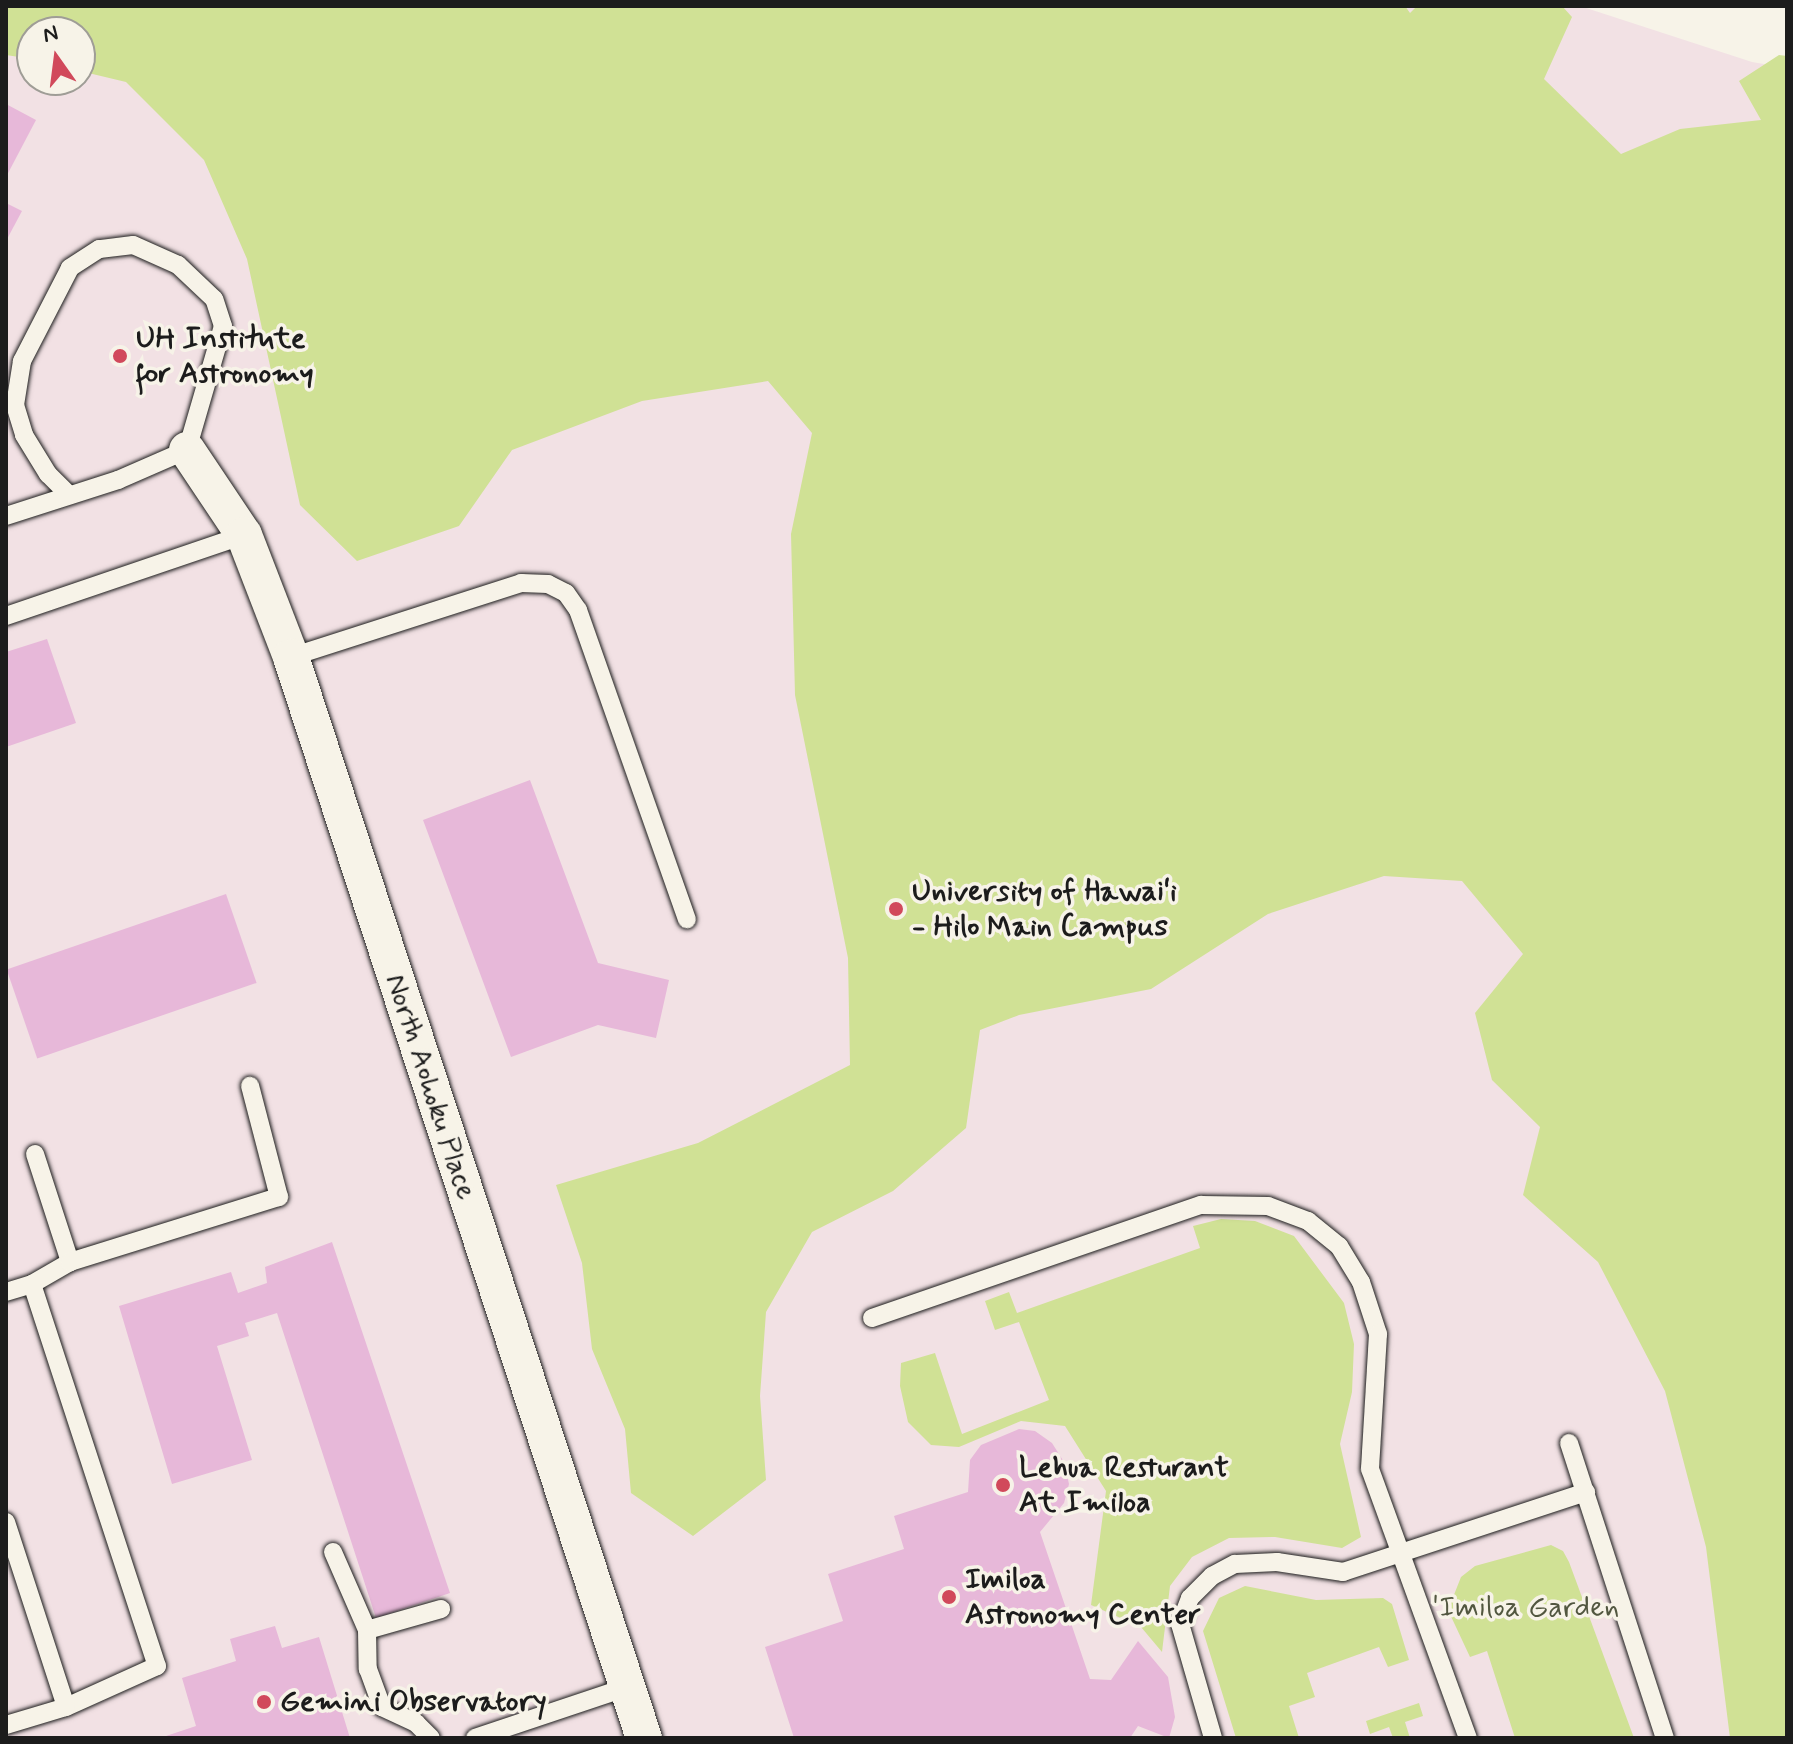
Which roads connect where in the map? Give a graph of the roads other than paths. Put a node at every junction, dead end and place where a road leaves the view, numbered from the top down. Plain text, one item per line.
1 (187, 450) junction
2 (69, 495) junction
3 (6, 516) edge
4 (244, 535) junction
5 (6, 616) edge
6 (291, 657) junction
7 (687, 919) dead end
8 (250, 1086) dead end
9 (35, 1154) dead end
10 (70, 1262) junction
11 (32, 1284) junction
12 (6, 1292) edge
13 (872, 1318) dead end
14 (1569, 1443) dead end
15 (1586, 1492) junction
16 (6, 1522) edge
17 (333, 1552) dead end
18 (1401, 1552) junction
19 (441, 1609) dead end
20 (367, 1630) junction
21 (627, 1687) junction
22 (66, 1707) junction
23 (6, 1725) edge
24 (431, 1738) edge
25 (475, 1738) edge
26 (644, 1738) edge
27 (1213, 1738) edge
28 (1468, 1738) edge
29 (1665, 1738) edge

1 - 2 lane
1 - 2 lane
1 - 4 street, North Aohoku Place
2 - 3 lane
4 - 5 lane
4 - 6 street, North Aohoku Place
6 - 7 lane
6 - 21 street, North Aohoku Place
8 - 10 lane
9 - 10 lane
10 - 11 lane
11 - 12 lane
11 - 22 lane
13 - 18 lane
14 - 15 lane
15 - 18 lane
15 - 29 lane
16 - 22 lane
17 - 20 lane
18 - 27 lane
18 - 28 lane
19 - 20 lane
20 - 24 lane
21 - 25 lane
21 - 26 street, North Aohoku Place
22 - 23 lane

